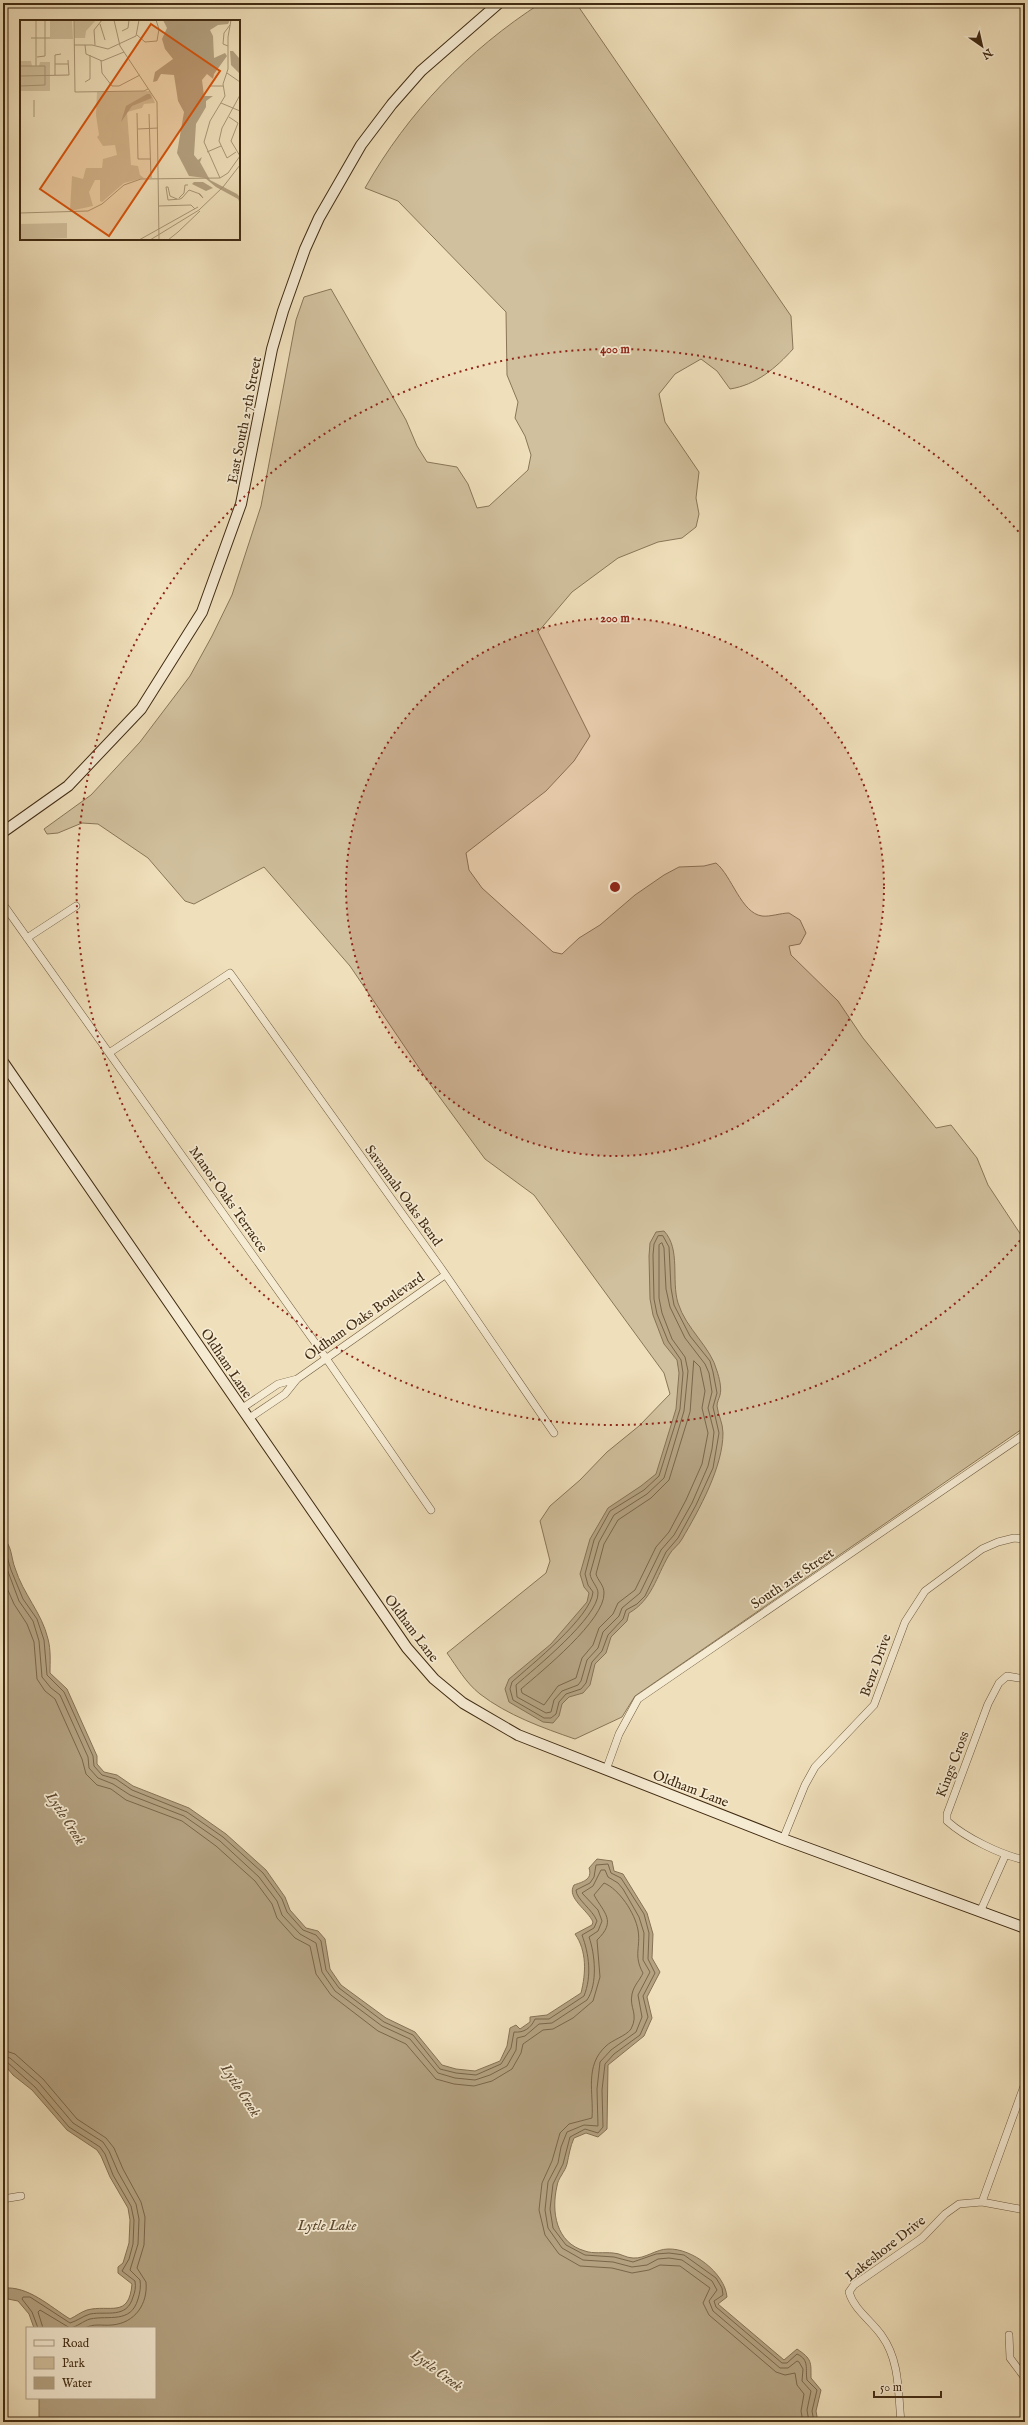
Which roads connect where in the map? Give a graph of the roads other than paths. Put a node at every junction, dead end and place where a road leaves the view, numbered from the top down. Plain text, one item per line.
1 (499, 3) edge
2 (3, 832) edge
3 (3, 904) edge
4 (76, 906) dead end
5 (27, 938) junction
6 (109, 1054) junction
7 (3, 1062) edge
8 (445, 1275) junction
9 (326, 1358) junction
10 (297, 1379) junction
11 (241, 1409) junction
12 (248, 1419) junction
13 (554, 1433) dead end
14 (1025, 1434) edge
15 (431, 1510) dead end
16 (1025, 1539) edge
17 (1025, 1679) edge
18 (606, 1770) junction
19 (783, 1839) junction
20 (1005, 1856) junction
21 (1025, 1860) edge
22 (980, 1912) junction
23 (1025, 1928) edge
24 (1024, 2086) dead end
25 (21, 2196) dead end
26 (3, 2199) edge
27 (982, 2202) junction
28 (1025, 2210) edge
29 (1009, 2335) dead end
30 (1025, 2378) edge
31 (901, 2422) edge

1 - 2 main road, East South 27th Street
3 - 5 street, Manor Oaks Terracce
4 - 5 street
5 - 6 street, Manor Oaks Terracce
6 - 8 street, Savannah Oaks Bend
6 - 9 street, Manor Oaks Terracce
7 - 11 main road, Oldham Lane
8 - 9 street, Oldham Oaks Boulevard
8 - 13 street, Savannah Oaks Bend
9 - 10 street, Oldham Oaks Boulevard
9 - 15 street, Manor Oaks Terracce
10 - 11 street, Oldham Oaks Boulevard
10 - 12 street, Oldham Oaks Boulevard
11 - 12 main road, Oldham Lane
12 - 18 main road, Oldham Lane
14 - 18 street, South 21st Street
16 - 19 street, Benz Drive
17 - 20 street, Kings Cross
18 - 19 main road, Oldham Lane
19 - 22 main road, Oldham Lane
20 - 21 street, Kings Cross
20 - 22 street
22 - 23 main road, Oldham Lane
24 - 27 street
25 - 26 street
27 - 28 street, Lakeshore Drive
27 - 31 street, Lakeshore Drive
29 - 30 street

